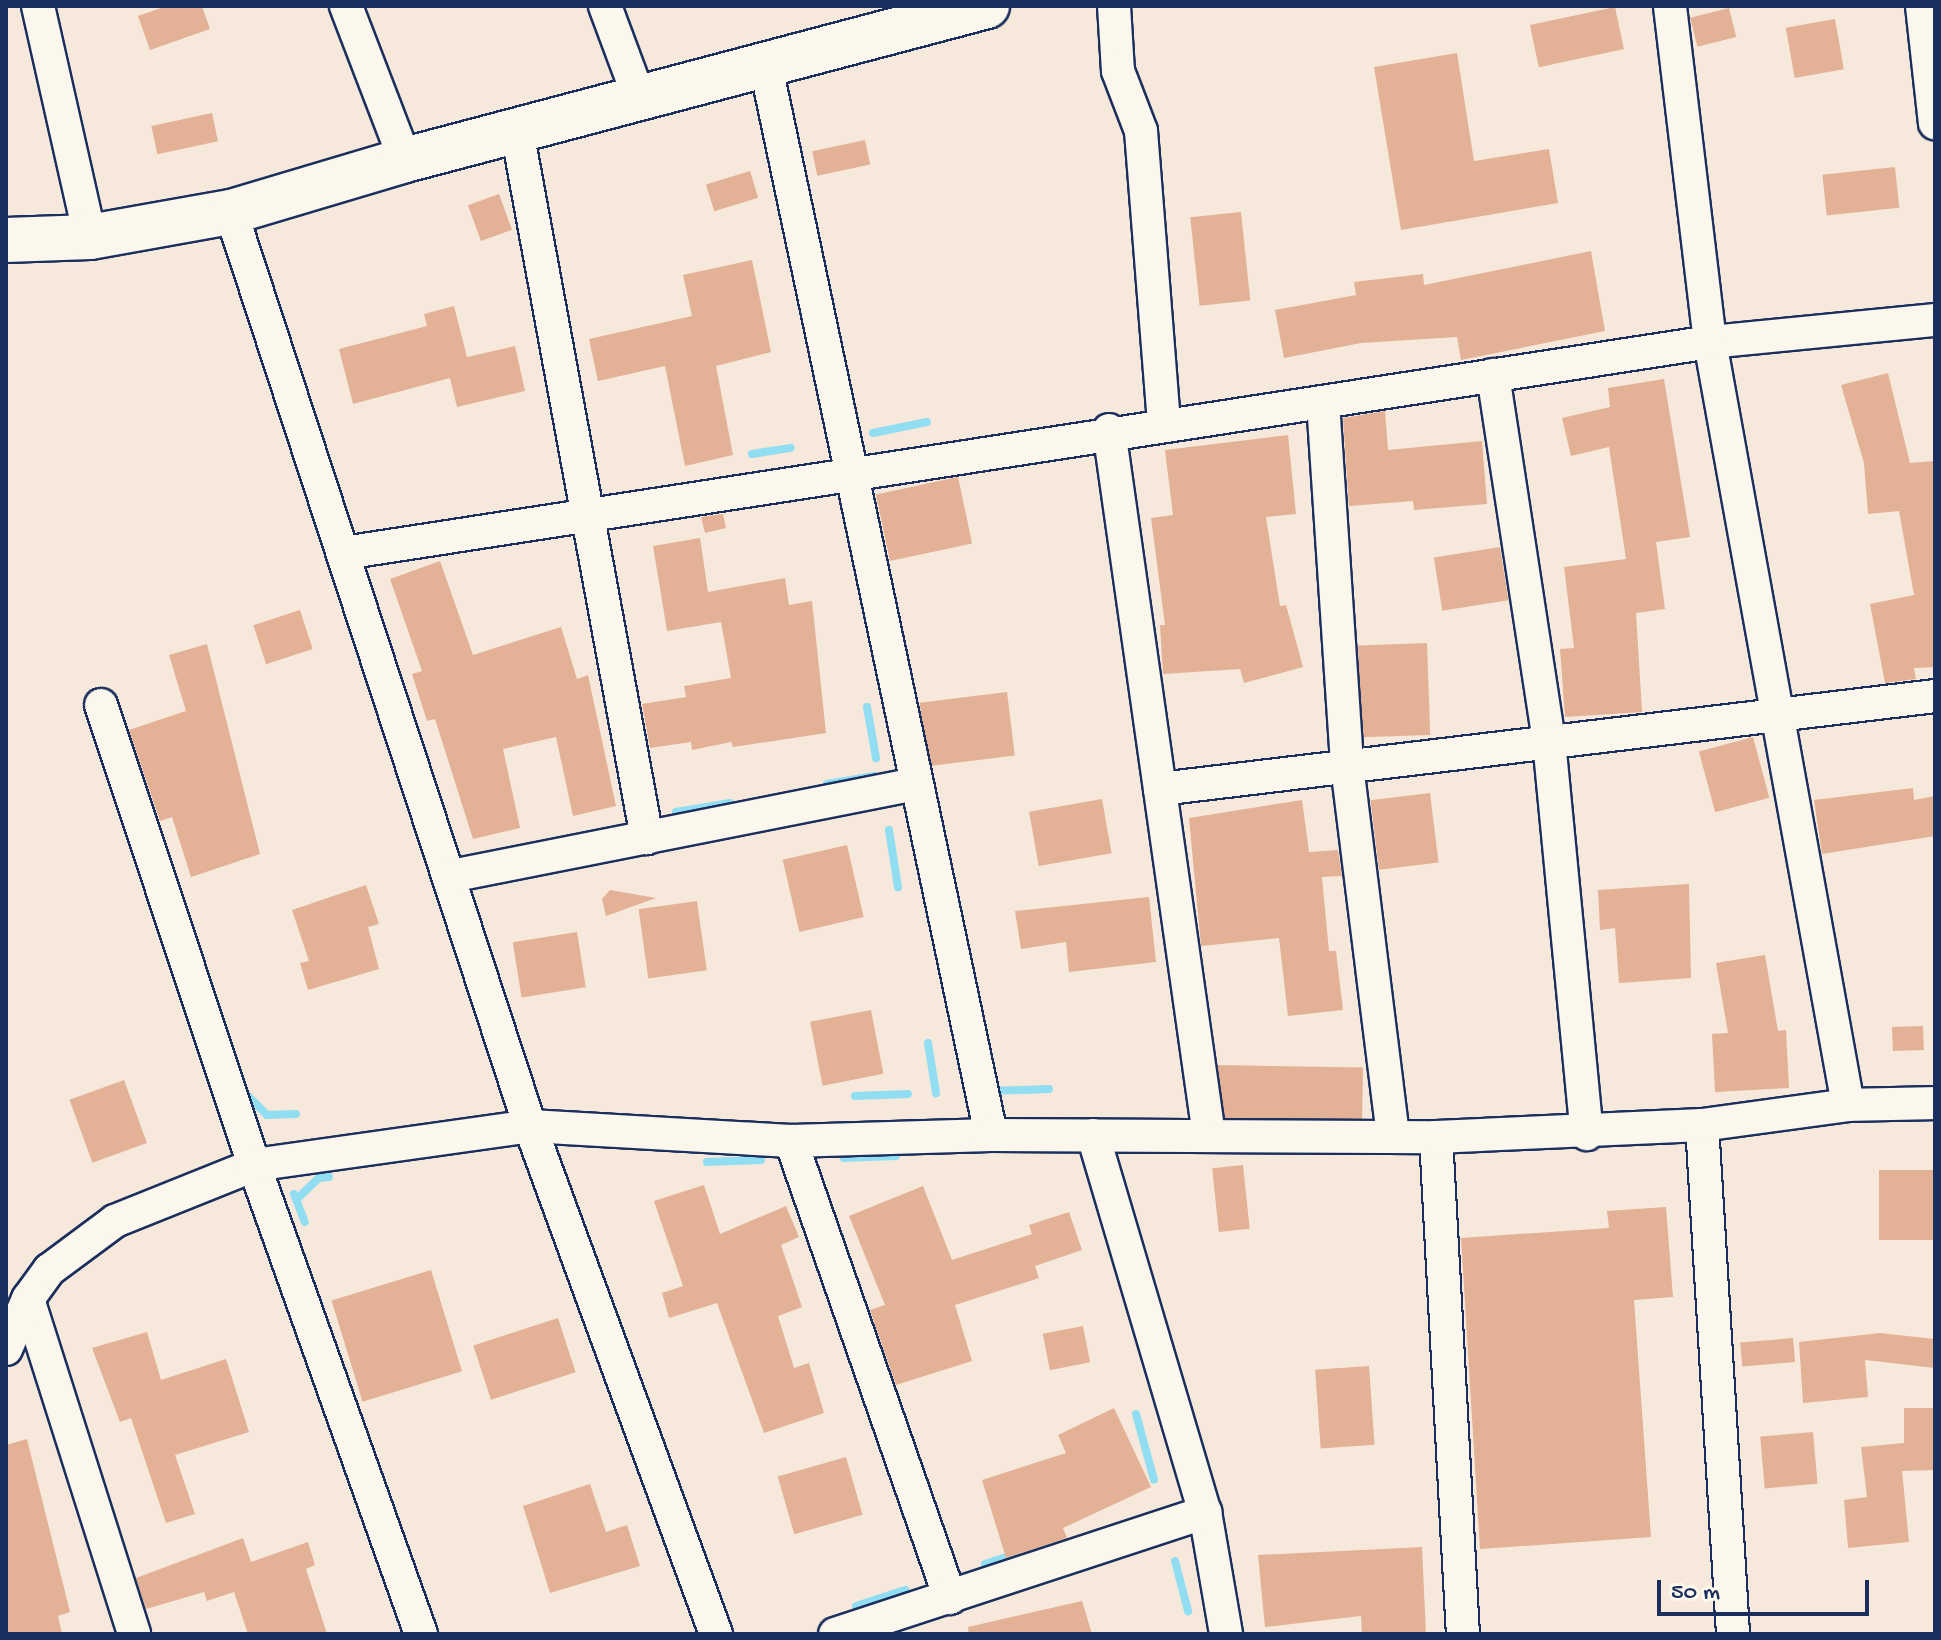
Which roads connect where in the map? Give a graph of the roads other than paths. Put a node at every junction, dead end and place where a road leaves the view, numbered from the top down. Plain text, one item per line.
1 (38, 6) edge
2 (346, 6) edge
3 (605, 6) edge
4 (987, 6) edge
5 (1114, 6) edge
6 (1670, 6) edge
7 (1922, 6) edge
8 (890, 18) edge
9 (766, 67) junction
10 (640, 100) junction
11 (1935, 123) edge
12 (517, 131) junction
13 (405, 160) junction
14 (231, 212) junction
15 (90, 237) junction
16 (6, 240) edge
17 (1935, 320) edge
18 (1710, 342) junction
19 (1493, 375) junction
20 (1323, 402) junction
21 (1164, 423) junction
22 (1109, 430) junction
23 (848, 475) junction
24 (588, 515) junction
25 (344, 553) junction
26 (1935, 696) edge
27 (101, 705) dead end
28 (1778, 713) junction
29 (1549, 741) junction
30 (1347, 766) junction
31 (915, 784) junction
32 (1160, 789) junction
33 (647, 838) junction
34 (451, 876) junction
35 (1935, 1103) edge
36 (1848, 1105) junction
37 (1702, 1125) junction
38 (530, 1126) junction
39 (1587, 1134) junction
40 (991, 1135) junction
41 (1093, 1135) junction
42 (1209, 1135) junction
43 (1393, 1136) junction
44 (1436, 1137) junction
45 (791, 1141) junction
46 (254, 1165) junction
47 (28, 1299) junction
48 (6, 1349) edge
49 (1205, 1512) junction
50 (950, 1598) junction
51 (134, 1634) edge
52 (421, 1634) edge
53 (716, 1634) edge
54 (835, 1634) edge
55 (1226, 1634) edge
56 (1463, 1634) edge
57 (1733, 1634) edge

1 - 15 street
2 - 13 street
3 - 10 street
4 - 8 main road
5 - 21 street
6 - 18 street
7 - 11 street
8 - 9 main road
9 - 10 main road
9 - 23 street
10 - 12 main road
12 - 13 main road
12 - 24 street
13 - 14 main road
14 - 15 main road
14 - 25 street
15 - 16 main road
17 - 18 street
18 - 19 street
18 - 28 street
19 - 20 street
19 - 29 street
20 - 21 street
20 - 30 street
21 - 22 street
22 - 23 street
22 - 32 street
23 - 24 street
23 - 31 street
24 - 25 street
24 - 33 street
25 - 34 street
26 - 28 street
27 - 46 street
28 - 29 street
28 - 36 street
29 - 30 street
29 - 39 street
30 - 32 street
30 - 43 street
31 - 33 street
31 - 40 street
32 - 42 street
33 - 34 street
34 - 38 street
35 - 36 street
36 - 37 street
37 - 39 street
37 - 57 street
38 - 45 street
38 - 46 street
38 - 53 street
39 - 44 street
40 - 41 street
40 - 45 street
41 - 42 street
41 - 49 street
42 - 43 street
43 - 44 street
44 - 56 street
45 - 50 street
46 - 47 street
46 - 52 street
47 - 48 street
47 - 51 street
49 - 50 street
49 - 55 street
50 - 54 street

